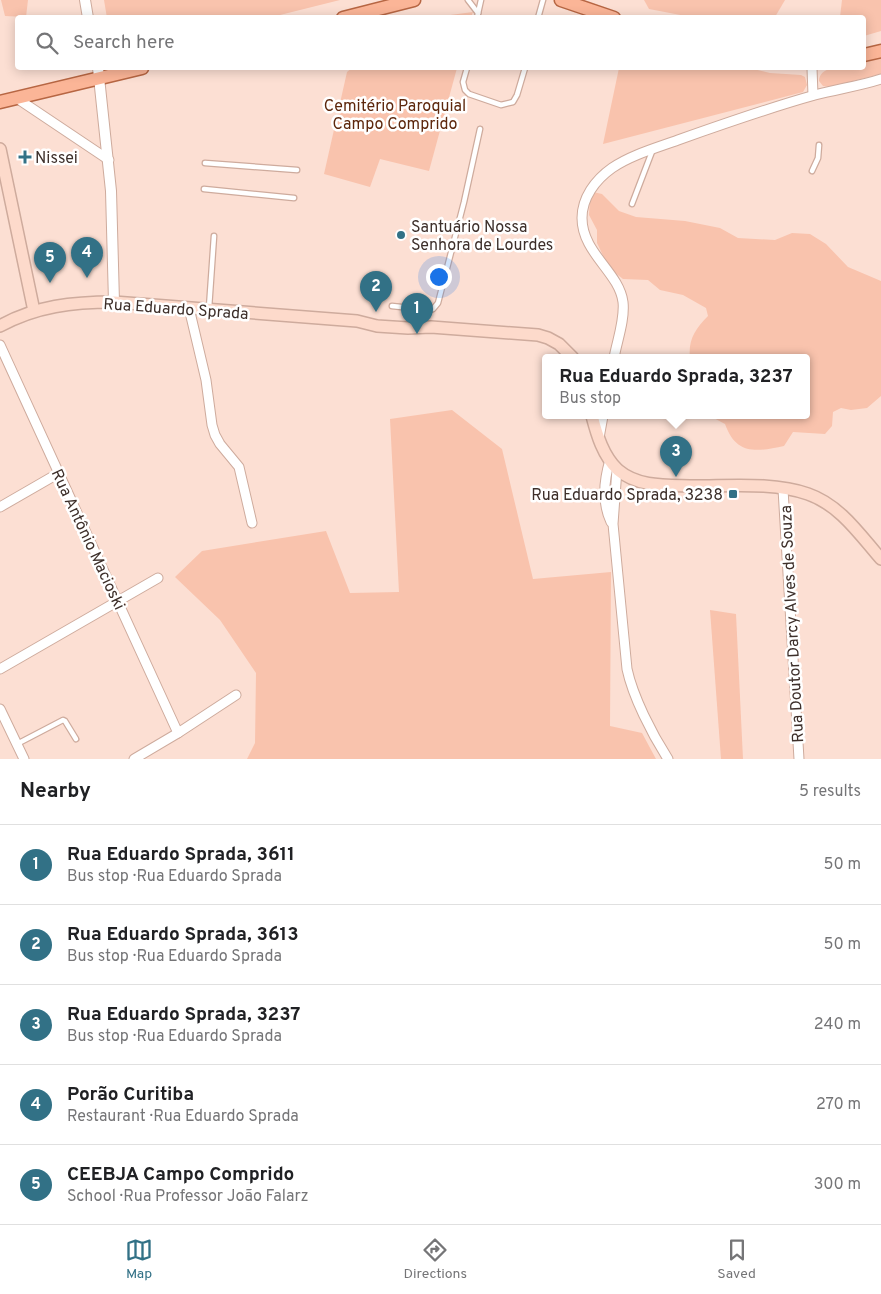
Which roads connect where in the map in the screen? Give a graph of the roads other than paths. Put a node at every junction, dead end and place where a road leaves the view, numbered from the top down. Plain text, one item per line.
1 (85, 0) edge
2 (414, 0) edge
3 (468, 0) edge
4 (481, 0) edge
5 (543, 0) edge
6 (561, 0) edge
7 (88, 15) edge
8 (355, 15) edge
9 (477, 15) edge
10 (478, 15) edge
11 (539, 15) edge
12 (605, 15) edge
13 (881, 51) edge
14 (866, 55) edge
15 (124, 70) edge
16 (466, 70) edge
17 (524, 70) edge
18 (812, 70) edge
19 (98, 73) edge
20 (881, 79) edge
21 (813, 95) junction
22 (18, 98) junction
23 (0, 102) edge
24 (480, 129) dead end
25 (819, 145) dead end
26 (0, 149) edge
27 (653, 149) junction
28 (109, 160) junction
29 (205, 163) dead end
30 (297, 170) dead end
31 (812, 171) dead end
32 (204, 189) dead end
33 (294, 198) dead end
34 (632, 204) dead end
35 (214, 236) dead end
36 (114, 302) junction
37 (392, 306) dead end
38 (189, 308) junction
39 (208, 310) junction
40 (34, 311) junction
41 (0, 326) edge
42 (0, 345) edge
43 (569, 354) edge
44 (615, 354) edge
45 (593, 419) edge
46 (602, 419) edge
47 (599, 439) junction
48 (614, 464) junction
49 (59, 473) junction
50 (783, 488) junction
51 (0, 507) edge
52 (252, 523) dead end
53 (881, 559) edge
54 (158, 578) dead end
55 (118, 601) junction
56 (0, 669) edge
57 (236, 695) dead end
58 (0, 709) edge
59 (178, 733) junction
60 (76, 739) dead end
61 (17, 744) junction
62 (24, 759) edge
63 (134, 759) edge
64 (668, 759) edge
65 (799, 759) edge

1 - 7 street
2 - 8 main road
3 - 9 lane
4 - 10 lane
5 - 11 lane
6 - 12 main road
13 - 14 main road
15 - 19 main road
16 - 17 lane
18 - 21 street
19 - 22 main road
19 - 28 street
20 - 21 street
21 - 27 street
22 - 23 main road
22 - 28 street
24 - 37 lane
25 - 31 lane
26 - 40 main road
27 - 34 lane
27 - 44 street
28 - 36 street
29 - 30 lane
32 - 33 lane
35 - 39 lane
36 - 38 main road, Rua Eduardo Sprada
36 - 40 main road, Rua Eduardo Sprada
38 - 39 main road, Rua Eduardo Sprada
38 - 52 street
39 - 43 main road, Rua Eduardo Sprada
40 - 41 main road, Rua Eduardo Sprada
42 - 49 street, Rua Antônio Macioski
45 - 47 main road
46 - 47 street
47 - 48 main road
48 - 50 main road
48 - 64 street
49 - 51 street
49 - 55 street, Rua Antônio Macioski
50 - 53 main road
50 - 65 street, Rua Doutor Darcy Alves de Souza
54 - 55 street
55 - 56 street
55 - 59 street, Rua Antônio Macioski
57 - 59 street
58 - 61 street
59 - 63 street
60 - 61 lane
61 - 62 street

